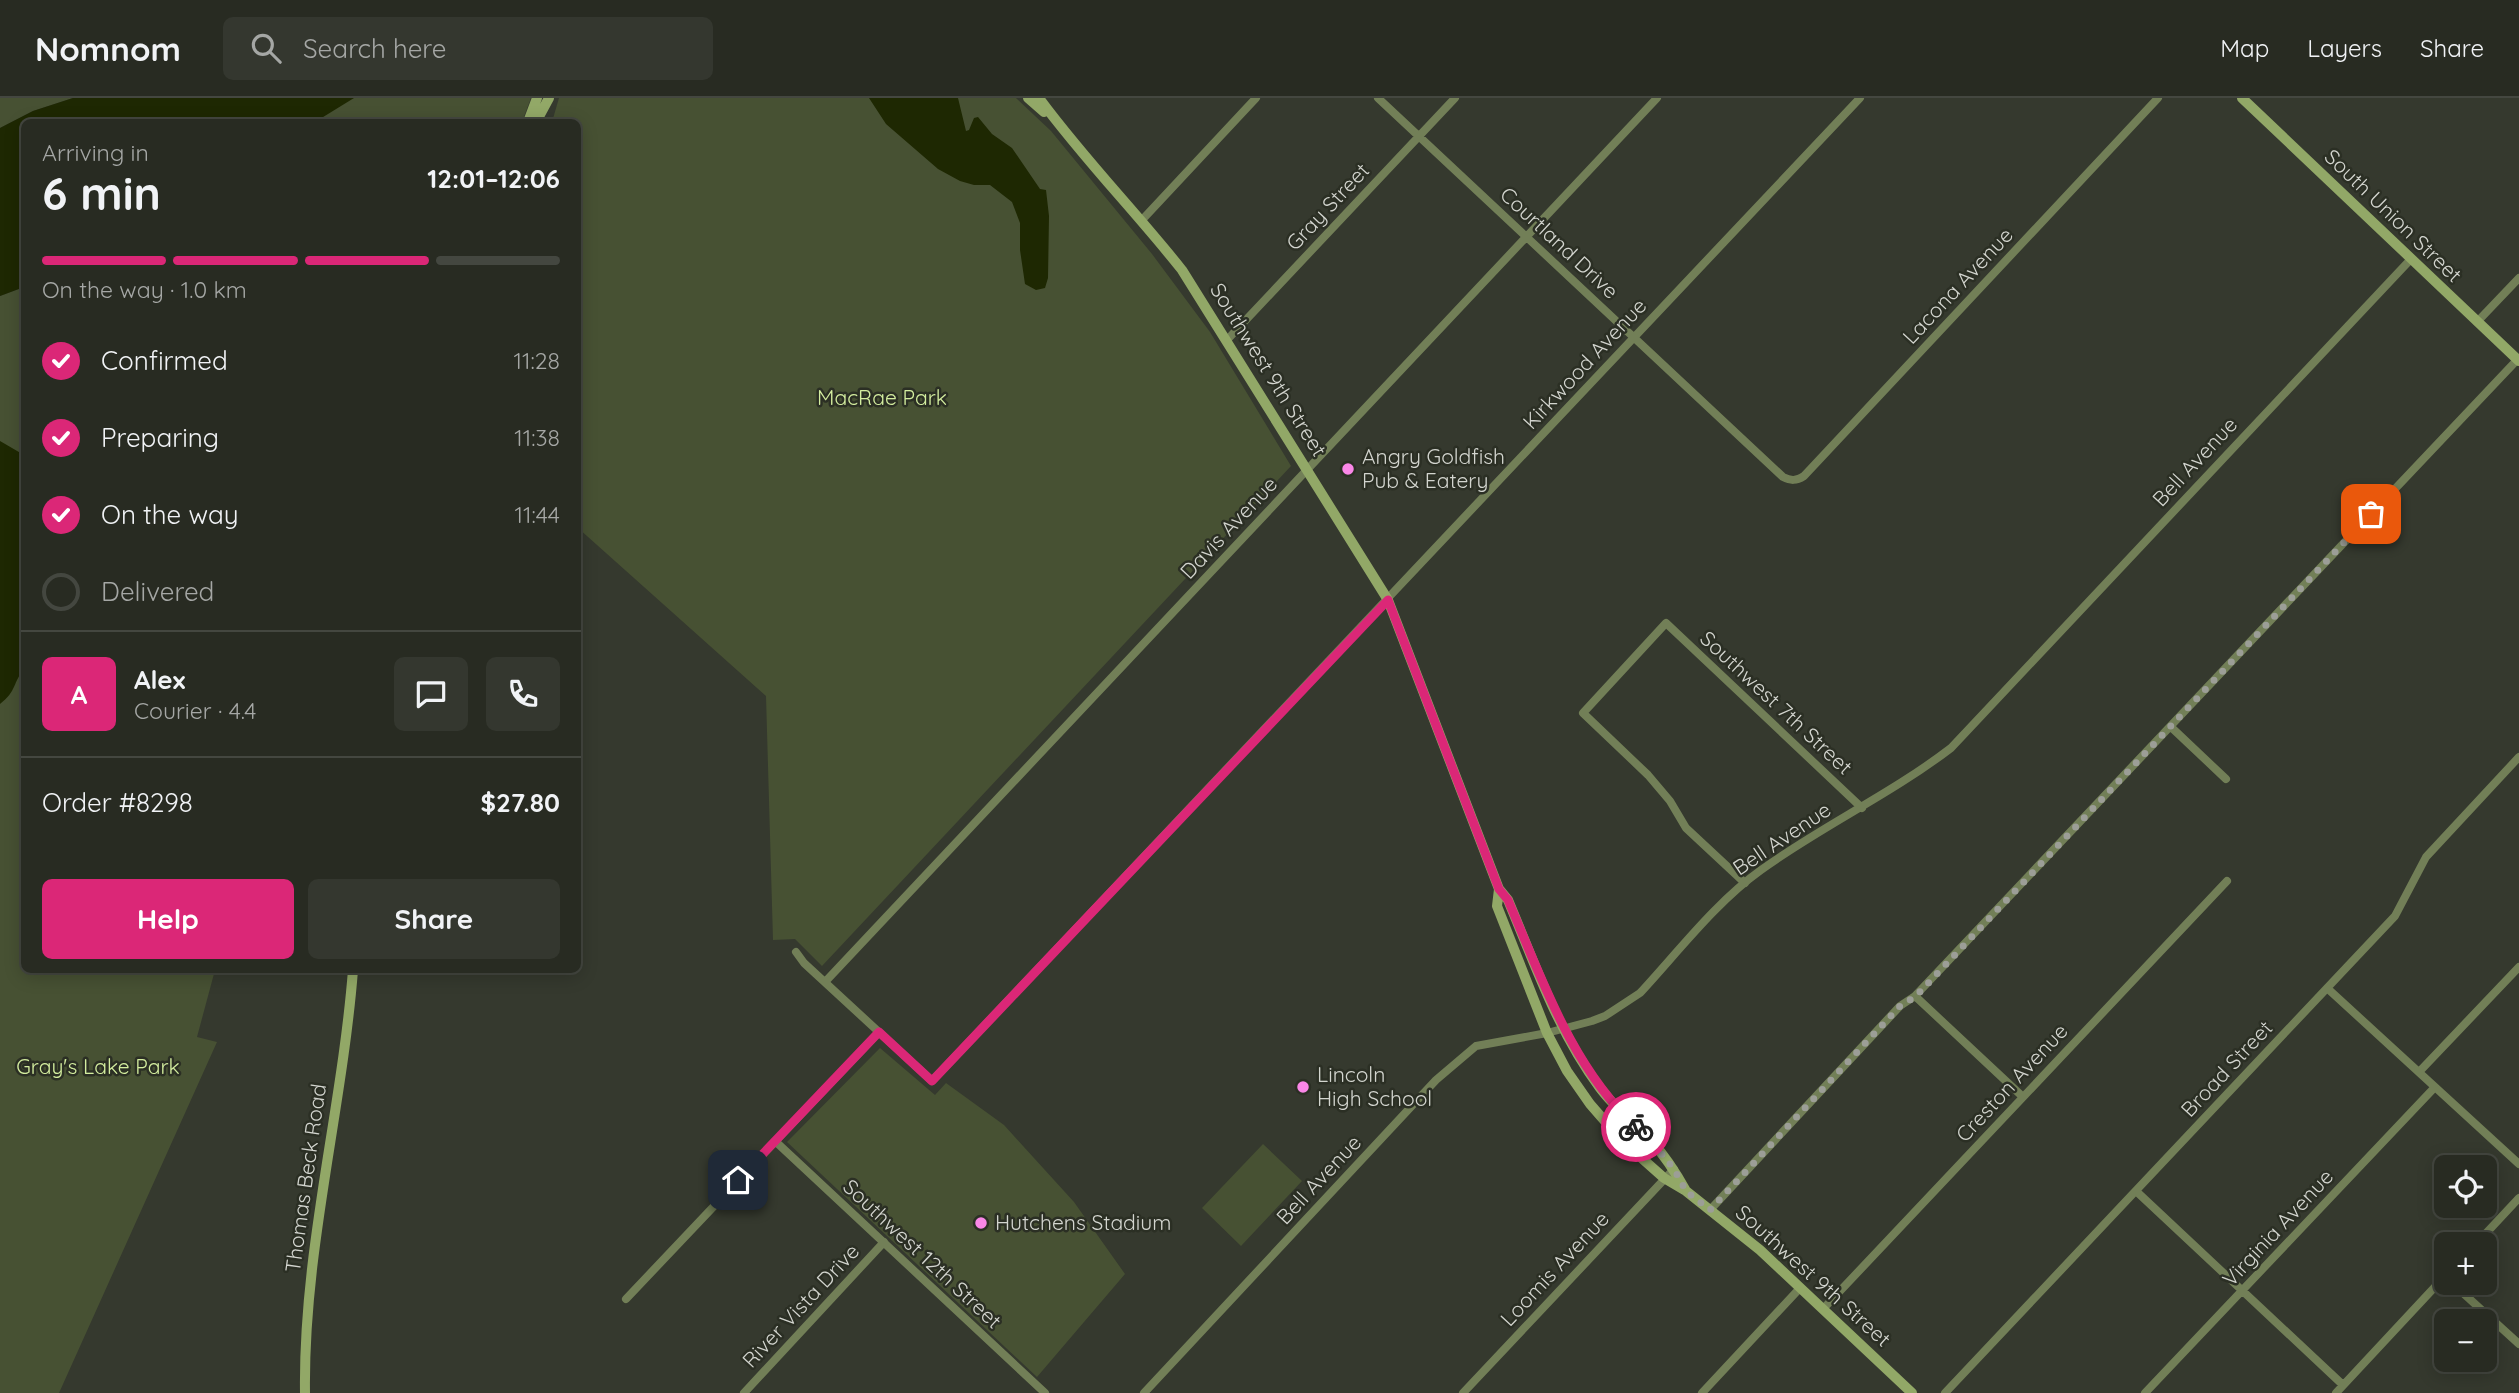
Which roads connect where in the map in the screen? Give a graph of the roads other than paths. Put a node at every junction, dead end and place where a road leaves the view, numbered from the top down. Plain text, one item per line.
1 (537, 98) edge
2 (550, 98) edge
3 (1028, 98) edge
4 (1040, 98) edge
5 (1256, 98) edge
6 (1378, 98) edge
7 (1455, 98) edge
8 (1657, 98) edge
9 (1860, 98) edge
10 (2158, 98) edge
11 (2242, 98) edge
12 (529, 119) edge
13 (538, 119) edge
14 (1061, 128) junction
15 (1419, 136) junction
16 (1142, 220) junction
17 (1526, 237) junction
18 (2411, 259) junction
19 (2519, 278) edge
20 (2477, 322) junction
21 (1634, 338) junction
22 (1227, 340) junction
23 (2518, 360) edge
24 (1308, 469) junction
25 (1777, 471) joint
26 (1388, 600) junction
27 (2171, 727) junction
28 (2519, 757) edge
29 (2226, 779) dead end
30 (1862, 808) junction
31 (2227, 881) dead end
32 (1745, 883) junction
33 (1499, 889) junction
34 (796, 952) dead end
35 (2519, 967) edge
36 (353, 973) edge
37 (825, 982) junction
38 (2327, 988) junction
39 (1916, 996) junction
40 (1563, 1029) junction
41 (879, 1032) junction
42 (1547, 1033) junction
43 (2419, 1072) junction
44 (2435, 1087) junction
45 (2023, 1097) junction
46 (775, 1141) junction
47 (2519, 1164) edge
48 (1674, 1169) junction
49 (1664, 1178) junction
50 (1686, 1191) junction
51 (2136, 1191) junction
52 (2519, 1198) edge
53 (1710, 1210) junction
54 (2487, 1232) edge
55 (884, 1242) junction
56 (1800, 1288) junction
57 (2242, 1290) junction
58 (2434, 1291) edge
59 (2466, 1295) edge
60 (626, 1299) dead end
61 (1823, 1309) junction
62 (2519, 1344) edge
63 (2343, 1385) junction
64 (305, 1393) edge
65 (744, 1393) edge
66 (1045, 1393) edge
67 (1144, 1393) edge
68 (1463, 1393) edge
69 (1702, 1393) edge
70 (1912, 1393) edge
71 (1945, 1393) edge
72 (2145, 1393) edge
73 (2336, 1393) edge

1 - 12 main road
2 - 13 main road
3 - 14 main road, Southwest 9th Street
4 - 14 main road, Southwest 9th Street
5 - 16 street
6 - 15 street, Courtland Drive
7 - 15 street, Gray Street
8 - 17 street, Davis Avenue
9 - 21 street, Kirkwood Avenue
10 - 25 street, Lacona Avenue
11 - 18 main road, South Union Street
14 - 16 main road, Southwest 9th Street
15 - 17 street, Courtland Drive
15 - 22 street, Gray Street
16 - 22 main road, Southwest 9th Street
17 - 21 street, Courtland Drive
17 - 24 street, Davis Avenue
18 - 20 main road, South Union Street
18 - 30 street, Bell Avenue
19 - 20 street
20 - 23 main road, South Union Street
21 - 25 street, Courtland Drive
21 - 26 street, Kirkwood Avenue
22 - 24 main road, Southwest 9th Street
23 - 27 street
24 - 26 main road, Southwest 9th Street
24 - 37 street, Davis Avenue
26 - 33 main road, Southwest 9th Street
26 - 41 street, Kirkwood Avenue
27 - 29 street
27 - 39 street
28 - 38 street, Broad Street
30 - 32 street, Bell Avenue
30 - 32 street, Southwest 7th Street
31 - 45 street, Creston Avenue
32 - 40 street, Bell Avenue
33 - 40 main road, Southwest 9th Street
33 - 42 main road, Southwest 9th Street
34 - 37 street
35 - 43 street
36 - 64 main road, Thomas Beck Road
37 - 41 street
38 - 43 street
38 - 51 street, Broad Street
39 - 45 street
39 - 53 street
40 - 42 street, Bell Avenue
40 - 48 main road, Southwest 9th Street
41 - 46 street
42 - 49 main road, Southwest 9th Street
42 - 67 street, Bell Avenue
43 - 44 street
44 - 47 street
44 - 57 street, Virginia Avenue
45 - 61 street, Creston Avenue
46 - 55 street, Southwest 12th Street
46 - 60 street
48 - 49 street, Loomis Avenue
48 - 50 main road, Southwest 9th Street
49 - 50 main road, Southwest 9th Street
49 - 68 street, Loomis Avenue
50 - 53 main road, Southwest 9th Street
51 - 57 street
51 - 71 street, Broad Street
52 - 54 street
53 - 56 main road, Southwest 9th Street
55 - 65 street, River Vista Drive
55 - 66 street, Southwest 12th Street
56 - 61 main road, Southwest 9th Street
56 - 69 street
57 - 63 street
57 - 72 street, Virginia Avenue
58 - 63 street
59 - 62 street
61 - 70 main road, Southwest 9th Street
63 - 73 street

